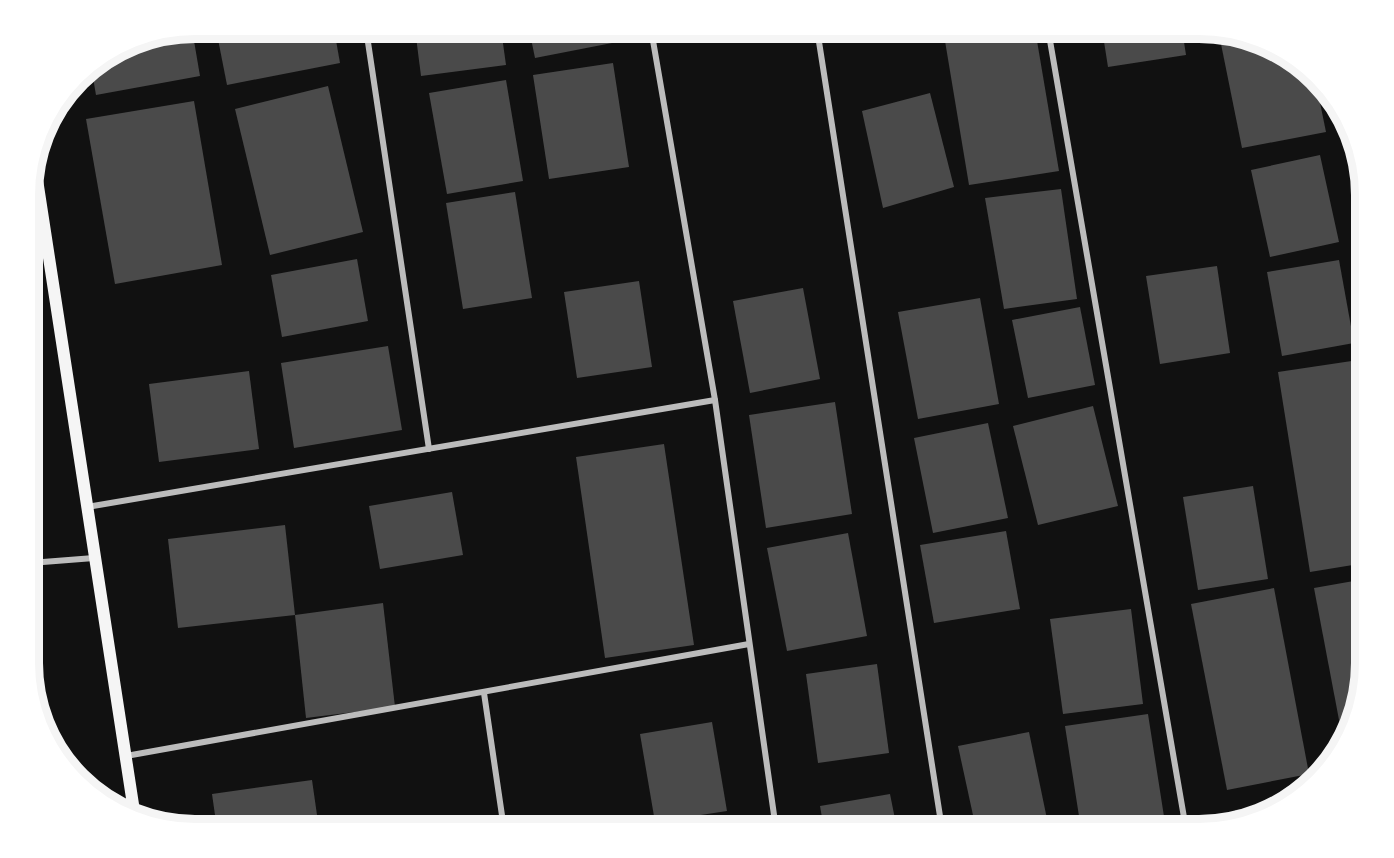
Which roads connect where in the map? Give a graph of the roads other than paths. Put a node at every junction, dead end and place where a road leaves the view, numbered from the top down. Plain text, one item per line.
1 (368, 39) edge
2 (653, 39) edge
3 (819, 39) edge
4 (1050, 39) edge
5 (39, 193) edge
6 (715, 400) junction
7 (429, 449) junction
8 (87, 507) junction
9 (94, 558) junction
10 (39, 563) edge
11 (749, 644) junction
12 (484, 693) junction
13 (126, 756) junction
14 (133, 806) edge
15 (503, 819) edge
16 (775, 819) edge
17 (940, 819) edge
18 (1184, 819) edge

1 - 7 street
2 - 6 street
3 - 17 street
4 - 18 street
5 - 8 main road
6 - 7 street
6 - 11 street
7 - 8 street
8 - 9 main road
9 - 10 street
9 - 13 main road
11 - 12 street
11 - 16 street
12 - 13 street
12 - 15 street
13 - 14 main road

